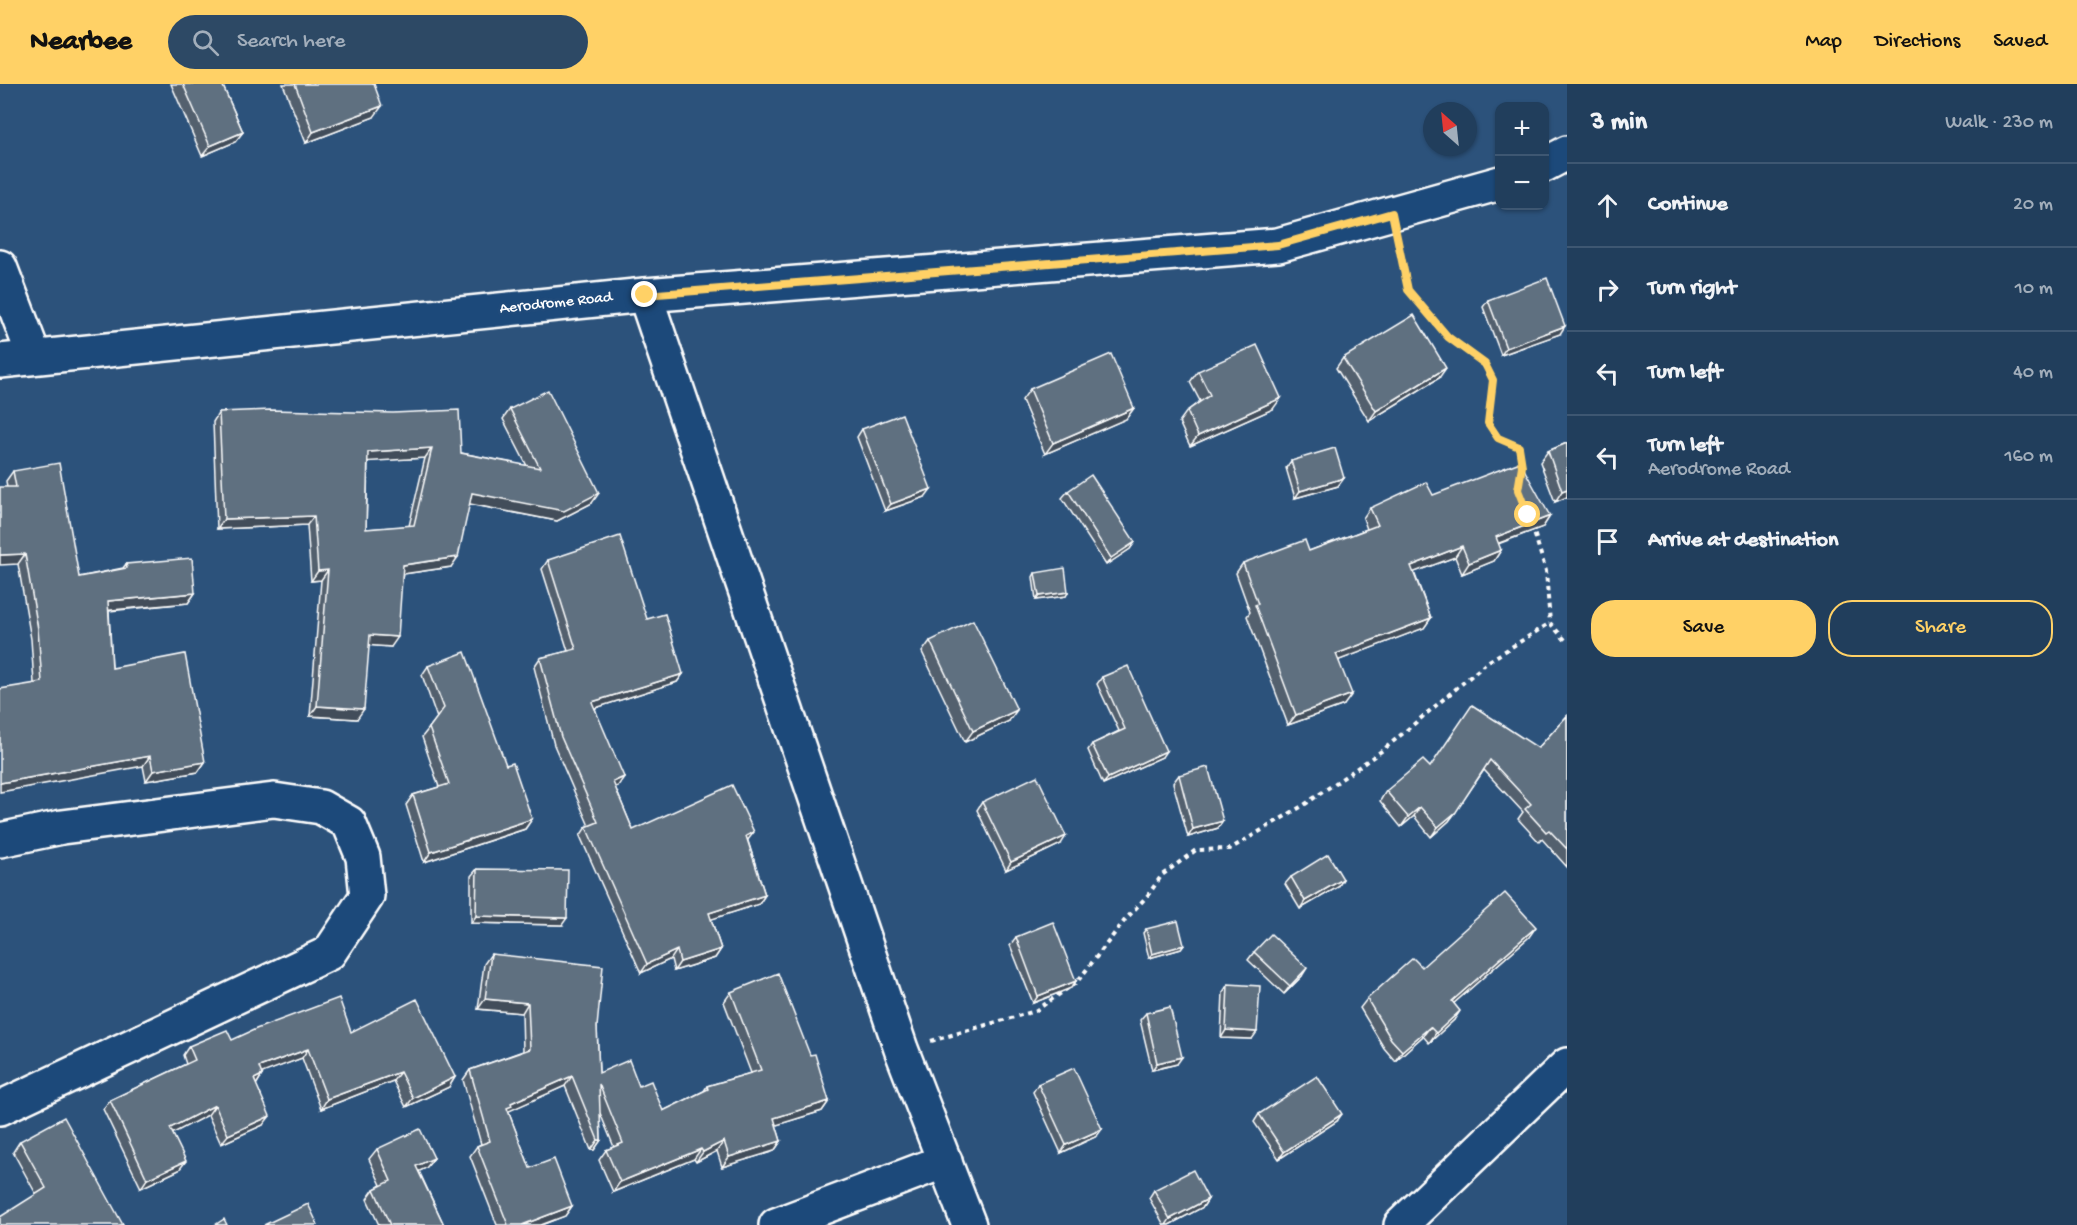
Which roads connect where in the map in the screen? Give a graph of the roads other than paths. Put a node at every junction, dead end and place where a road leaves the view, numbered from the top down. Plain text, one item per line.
1 (1567, 153) edge
2 (1549, 163) edge
3 (1495, 184) edge
4 (0, 267) edge
5 (645, 295) junction
6 (34, 357) junction
7 (0, 361) edge
8 (0, 840) edge
9 (1567, 1065) edge
10 (0, 1108) edge
11 (945, 1161) junction
12 (776, 1225) edge
13 (969, 1225) edge
14 (1401, 1225) edge

1 - 2 street
3 - 5 street, Aerodrome Road
4 - 6 street
5 - 6 street, Aerodrome Road
5 - 11 street
6 - 7 street, Aerodrome Road
8 - 10 street
9 - 14 street
11 - 12 street
11 - 13 street

